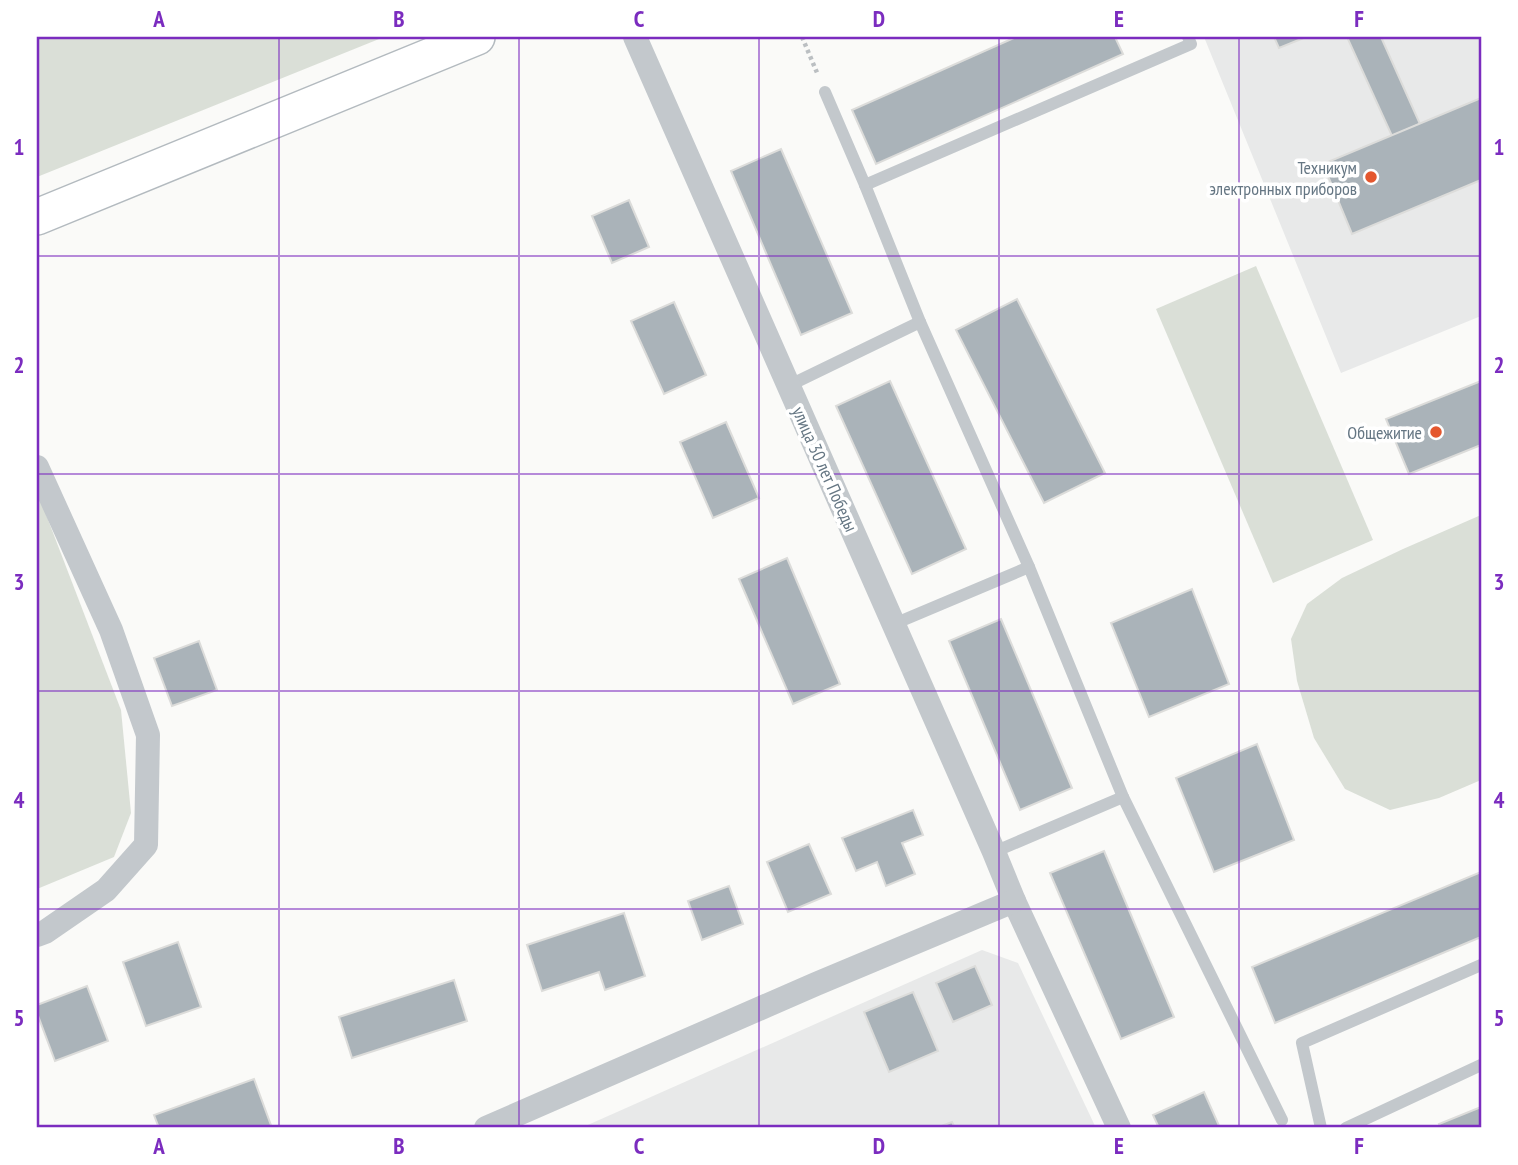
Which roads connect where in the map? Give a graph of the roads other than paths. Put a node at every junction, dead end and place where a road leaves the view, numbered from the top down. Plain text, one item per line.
1 (477, 37) edge
2 (635, 37) edge
3 (1188, 37) edge
4 (825, 92) road end
5 (866, 185) junction
6 (37, 217) edge
7 (920, 321) junction
8 (788, 386) junction
9 (37, 467) edge
10 (1029, 567) junction
11 (894, 624) junction
12 (1123, 797) junction
13 (994, 852) junction
14 (1014, 901) junction
15 (37, 935) edge
16 (1481, 965) edge
17 (1481, 1065) edge
18 (1282, 1120) dead end
19 (486, 1128) edge
20 (1119, 1128) edge
21 (1321, 1128) edge
22 (1346, 1128) edge

1 - 6 main road
2 - 8 street, улица 30 лет Победы
3 - 5 lane
4 - 5 lane
5 - 7 lane
7 - 8 lane
7 - 10 lane
8 - 11 street, улица 30 лет Победы
9 - 15 street
10 - 11 lane
10 - 12 lane
11 - 13 street, улица 30 лет Победы
12 - 13 lane
12 - 18 lane
13 - 14 street, улица 30 лет Победы
14 - 19 street
14 - 20 street, улица 30 лет Победы
16 - 21 lane
17 - 22 lane

